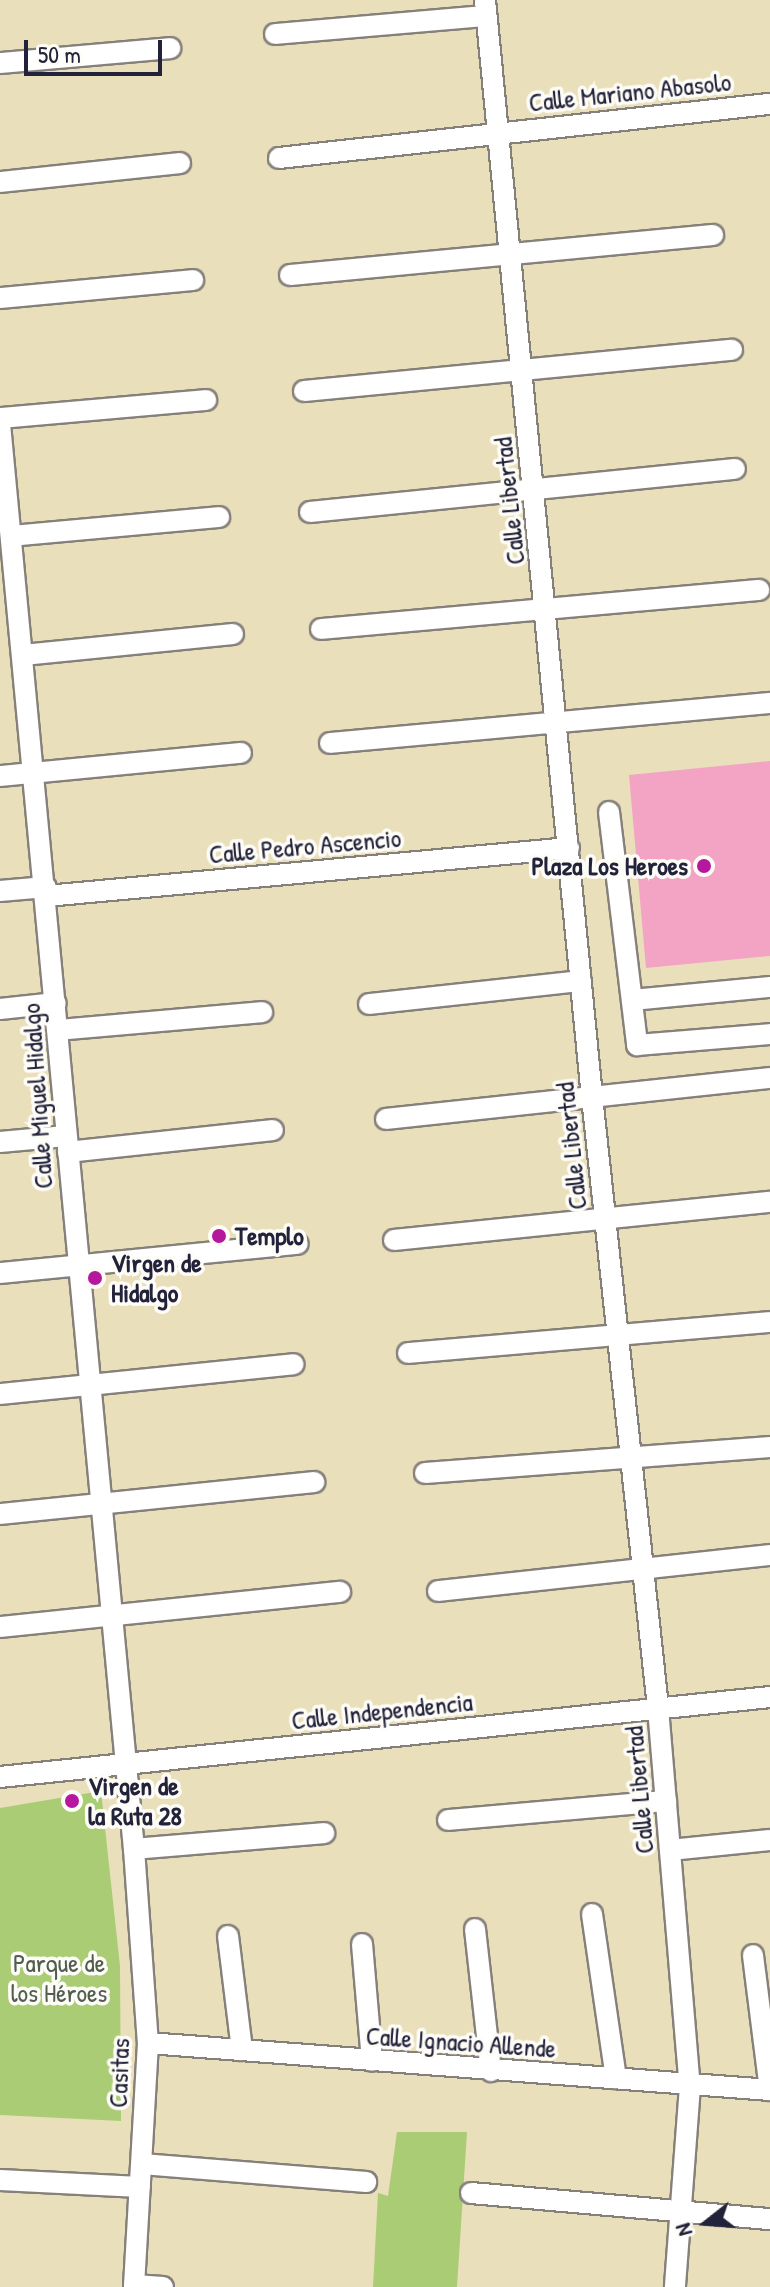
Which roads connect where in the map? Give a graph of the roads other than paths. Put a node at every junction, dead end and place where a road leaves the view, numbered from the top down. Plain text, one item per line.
1 (485, 8) edge
2 (275, 34) dead end
3 (170, 48) dead end
4 (0, 63) edge
5 (770, 104) edge
6 (495, 131) junction
7 (279, 158) dead end
8 (180, 163) dead end
9 (0, 182) edge
10 (713, 235) dead end
11 (508, 254) junction
12 (290, 275) dead end
13 (193, 280) dead end
14 (0, 298) edge
15 (732, 350) dead end
16 (521, 370) junction
17 (304, 391) dead end
18 (206, 400) dead end
19 (0, 421) edge
20 (735, 469) dead end
21 (533, 489) junction
22 (4, 509) edge
23 (310, 512) dead end
24 (219, 517) dead end
25 (11, 536) junction
26 (759, 590) dead end
27 (547, 610) junction
28 (10, 625) edge
29 (321, 629) dead end
30 (233, 634) dead end
31 (23, 655) junction
32 (770, 703) edge
33 (558, 724) junction
34 (330, 743) dead end
35 (241, 753) dead end
36 (34, 772) junction
37 (0, 776) edge
38 (609, 812) dead end
39 (569, 848) junction
40 (0, 891) edge
41 (46, 892) junction
42 (581, 981) junction
43 (770, 987) edge
44 (632, 1000) junction
45 (56, 1003) junction
46 (369, 1004) dead end
47 (0, 1009) edge
48 (262, 1012) dead end
49 (58, 1030) junction
50 (770, 1034) edge
51 (770, 1078) edge
52 (592, 1097) junction
53 (386, 1119) dead end
54 (273, 1130) dead end
55 (0, 1142) edge
56 (67, 1144) junction
57 (770, 1202) edge
58 (604, 1218) junction
59 (394, 1240) dead end
60 (298, 1244) dead end
61 (75, 1265) junction
62 (0, 1273) edge
63 (770, 1322) edge
64 (617, 1333) junction
65 (408, 1353) dead end
66 (293, 1364) dead end
67 (90, 1385) junction
68 (0, 1394) edge
69 (770, 1447) edge
70 (631, 1457) junction
71 (425, 1473) dead end
72 (314, 1482) dead end
73 (102, 1507) junction
74 (0, 1514) edge
75 (770, 1555) edge
76 (642, 1567) junction
77 (438, 1591) dead end
78 (340, 1592) dead end
79 (114, 1618) junction
80 (0, 1627) edge
81 (770, 1697) edge
82 (658, 1708) junction
83 (127, 1764) junction
84 (0, 1777) edge
85 (666, 1801) junction
86 (448, 1820) dead end
87 (324, 1833) dead end
88 (770, 1840) edge
89 (134, 1849) junction
90 (670, 1850) junction
91 (592, 1914) dead end
92 (475, 1929) dead end
93 (228, 1936) dead end
94 (362, 1944) dead end
95 (753, 1955) dead end
96 (148, 2043) junction
97 (242, 2050) junction
98 (372, 2061) junction
99 (491, 2071) junction
100 (616, 2078) junction
101 (690, 2086) junction
102 (770, 2090) edge
103 (142, 2164) junction
104 (0, 2180) edge
105 (366, 2182) dead end
106 (140, 2187) junction
107 (471, 2193) dead end
108 (681, 2211) junction
109 (770, 2219) edge
110 (134, 2286) edge
111 (163, 2287) edge
112 (675, 2287) edge

1 - 2 street
1 - 6 street, Calle Libertad
3 - 4 street
5 - 6 street, Calle Mariano Abasolo
6 - 7 street, Calle Mariano Abasolo
6 - 11 street, Calle Libertad
8 - 9 street
10 - 11 street
11 - 12 street
11 - 16 street, Calle Libertad
13 - 14 street
15 - 16 street
16 - 17 street
16 - 21 street, Calle Libertad
18 - 19 street
19 - 22 street, Calle Miguel Hidalgo
20 - 21 street
21 - 23 street
21 - 27 street, Calle Libertad
22 - 25 street, Calle Miguel Hidalgo
24 - 25 street
25 - 28 street, Calle Miguel Hidalgo
26 - 27 street
27 - 29 street
27 - 33 street, Calle Libertad
28 - 31 street, Calle Miguel Hidalgo
30 - 31 street
31 - 36 street, Calle Miguel Hidalgo
32 - 33 street
33 - 34 street
33 - 39 street, Calle Libertad
35 - 36 street
36 - 37 street
36 - 41 street, Calle Miguel Hidalgo
38 - 44 street
39 - 41 street, Calle Pedro Ascencio
39 - 42 street, Calle Libertad
40 - 41 street, Calle Pedro Ascencio
41 - 45 street, Calle Miguel Hidalgo
42 - 46 street
42 - 52 street, Calle Libertad
43 - 44 street
44 - 50 street
45 - 47 street
45 - 49 street, Calle Miguel Hidalgo
48 - 49 street
49 - 56 street, Calle Miguel Hidalgo
51 - 52 street
52 - 53 street
52 - 58 street, Calle Libertad
54 - 56 street
55 - 56 street
56 - 61 street, Calle Miguel Hidalgo
57 - 58 street
58 - 59 street
58 - 64 street, Calle Libertad
60 - 61 street
61 - 62 street
61 - 67 street, Calle Miguel Hidalgo
63 - 64 street
64 - 65 street
64 - 70 street, Calle Libertad
66 - 67 street
67 - 68 street
67 - 73 street, Calle Miguel Hidalgo
69 - 70 street
70 - 71 street
70 - 76 street, Calle Libertad
72 - 73 street
73 - 74 street
73 - 79 street, Calle Miguel Hidalgo
75 - 76 street
76 - 77 street
76 - 82 street, Calle Libertad
78 - 79 street
79 - 80 street
79 - 83 street, Calle Miguel Hidalgo
81 - 82 street, Calle Independencia
82 - 83 street, Calle Independencia
82 - 85 street, Calle Libertad
83 - 84 street, Calle Independencia
83 - 89 street, Casitas
85 - 86 street
85 - 90 street, Calle Libertad
87 - 89 street
88 - 90 street
89 - 96 street, Casitas
90 - 101 street, Calle Libertad
91 - 100 street
92 - 99 street
93 - 97 street
94 - 98 street
95 - 102 street
96 - 97 street, Calle Ignacio Allende
96 - 103 street, Casitas
97 - 98 street, Calle Ignacio Allende
98 - 99 street, Calle Ignacio Allende
99 - 100 street, Calle Ignacio Allende
100 - 101 street, Calle Ignacio Allende
101 - 102 street, Calle Ignacio Allende
101 - 108 street, Calle Libertad
103 - 105 street
103 - 106 street, Casitas
104 - 106 street
106 - 110 street, Casitas
107 - 108 street
108 - 109 street
108 - 112 street, Calle Libertad
110 - 111 street

